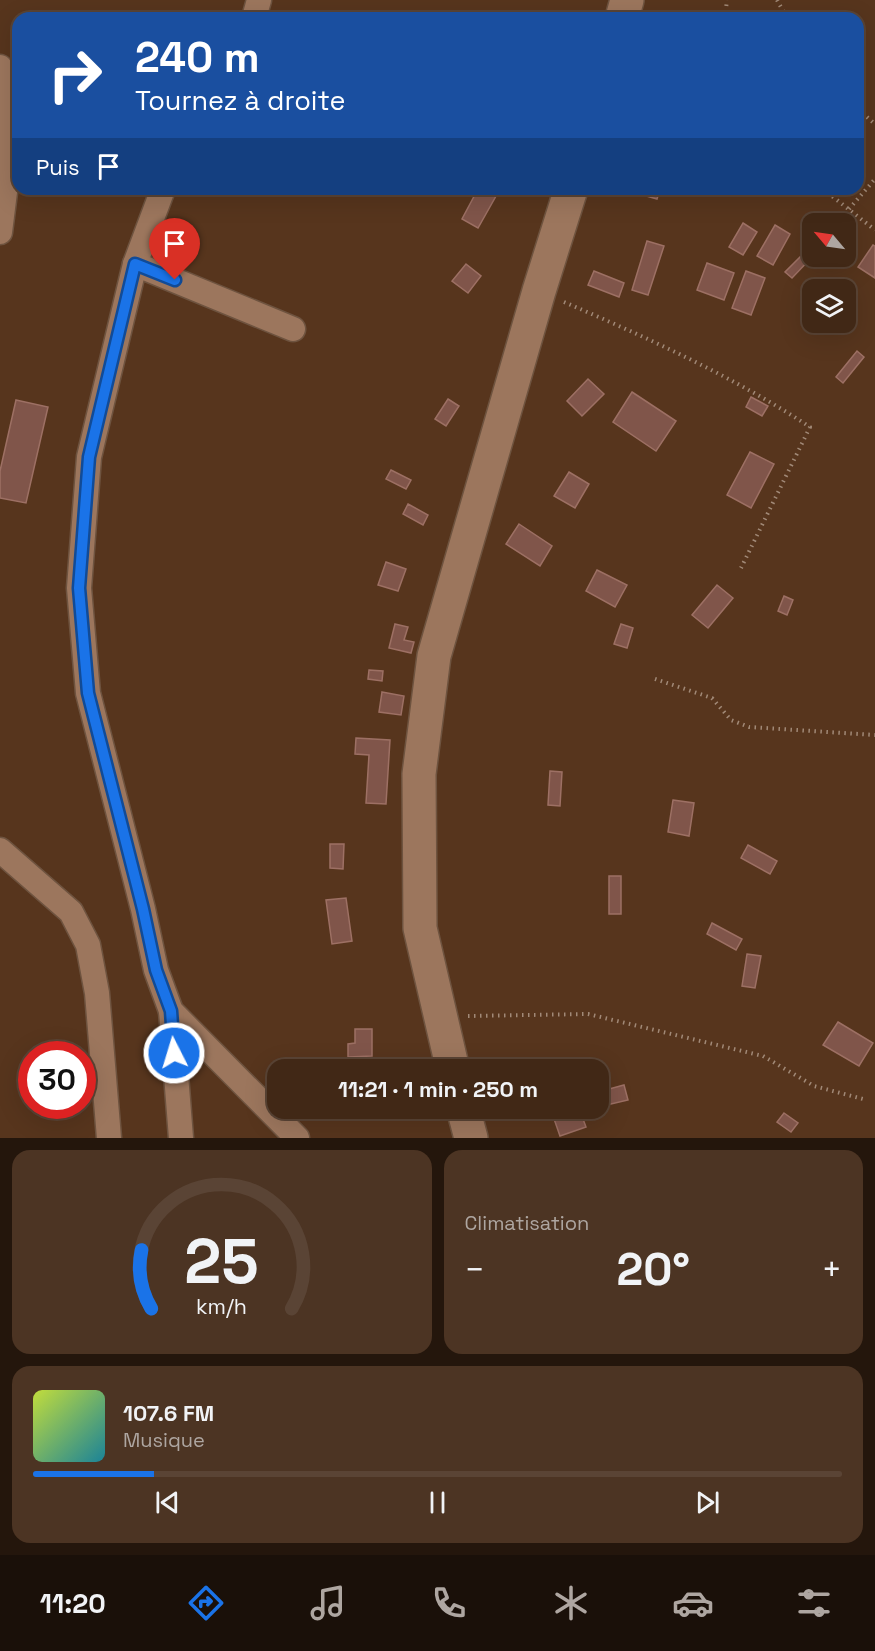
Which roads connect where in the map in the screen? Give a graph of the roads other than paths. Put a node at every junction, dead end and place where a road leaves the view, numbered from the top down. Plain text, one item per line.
1 (0, 67) edge
2 (161, 195) edge
3 (569, 195) edge
4 (0, 232) edge
5 (135, 264) junction
6 (293, 329) dead end
7 (0, 850) edge
8 (171, 1011) junction
9 (450, 1059) edge
10 (466, 1119) edge
11 (109, 1138) edge
12 (181, 1138) edge
13 (297, 1138) edge
14 (471, 1138) edge

1 - 4 street
2 - 5 street
3 - 9 main road
5 - 6 street
5 - 8 street
7 - 11 street
8 - 12 street
8 - 13 street
10 - 14 main road

